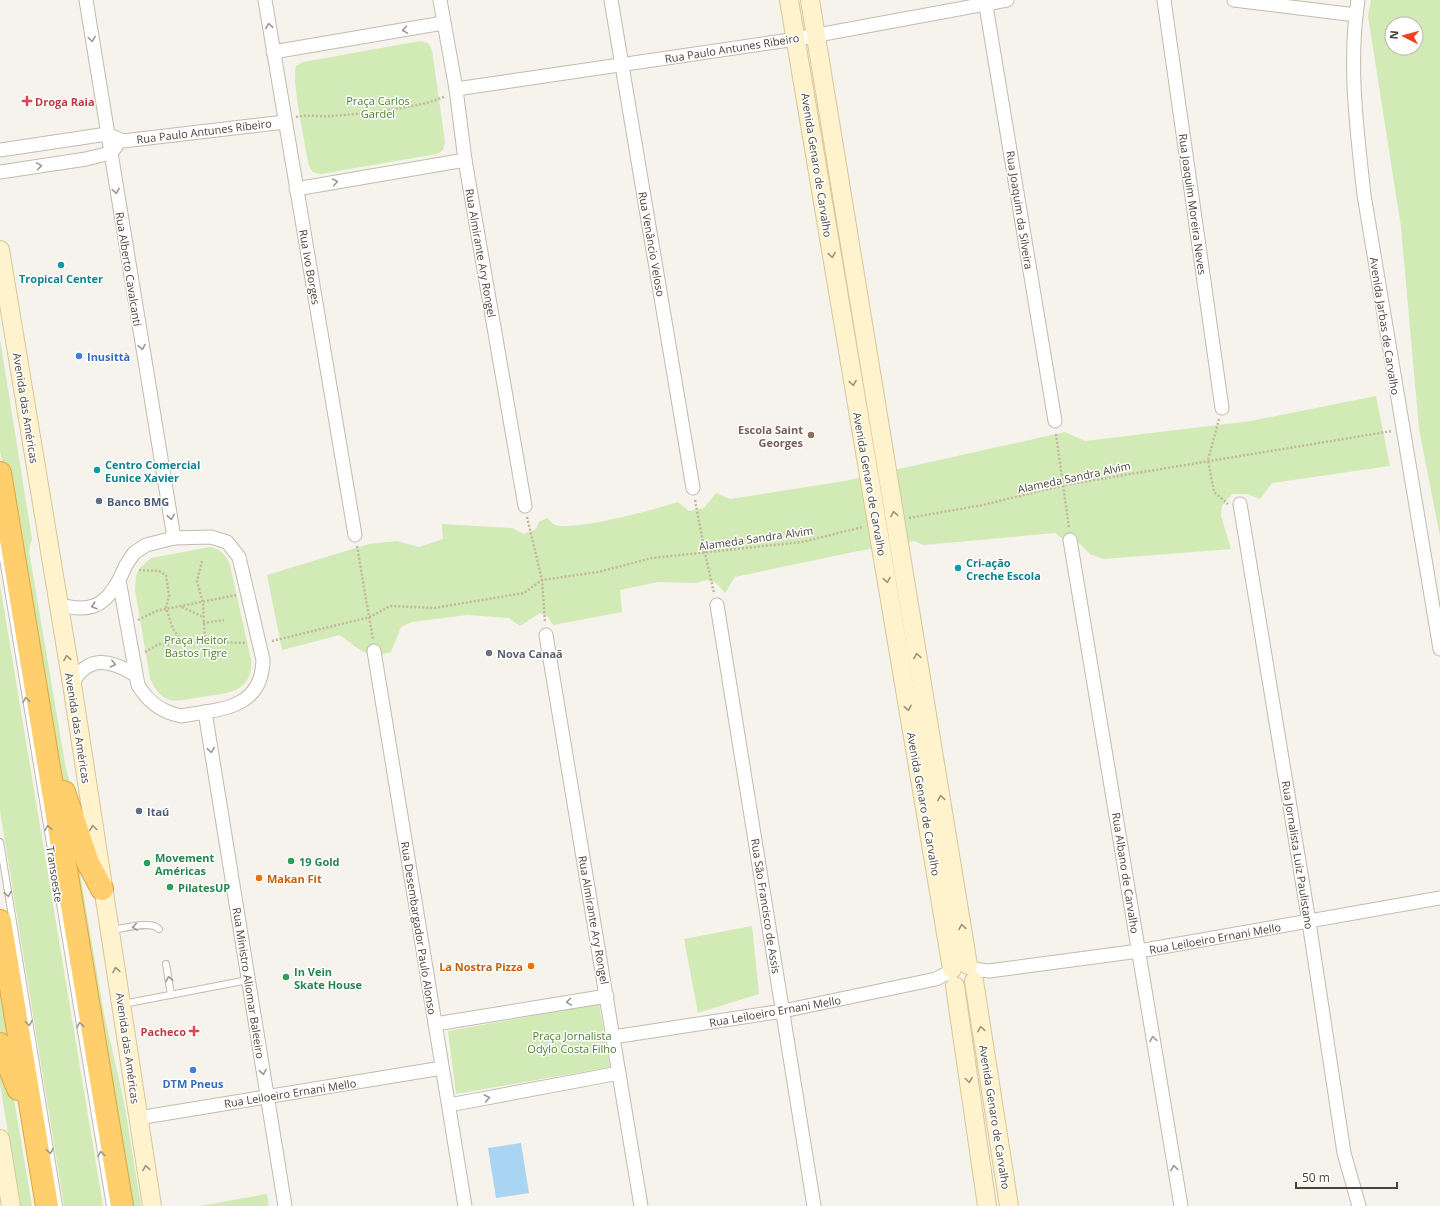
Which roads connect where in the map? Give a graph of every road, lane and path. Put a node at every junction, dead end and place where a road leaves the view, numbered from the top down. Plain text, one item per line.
1 (86, 0) edge
2 (265, 0) edge
3 (440, 0) edge
4 (611, 0) edge
5 (789, 0) edge
6 (810, 0) edge
7 (1007, 0) edge
8 (1164, 0) edge
9 (1234, 0) edge
10 (1358, 0) edge
11 (986, 1) edge
12 (1356, 15) junction
13 (444, 23) junction
14 (815, 35) junction
15 (796, 39) junction
16 (273, 52) junction
17 (622, 65) junction
18 (456, 89) junction
19 (285, 122) junction
20 (107, 134) junction
21 (123, 141) junction
22 (0, 150) edge
23 (110, 153) junction
24 (465, 160) junction
25 (0, 172) edge
26 (296, 189) junction
27 (0, 250) edge
28 (1222, 408) joint
29 (1055, 421) joint
30 (1402, 429) junction
31 (1208, 460) junction
32 (0, 473) edge
33 (887, 473) junction
34 (869, 479) junction
35 (1064, 485) junction
36 (693, 488) joint
37 (1240, 504) joint
38 (525, 506) joint
39 (895, 520) junction
40 (877, 524) junction
41 (355, 535) joint
42 (174, 538) junction
43 (1070, 540) joint
44 (0, 541) edge
45 (900, 549) junction
46 (882, 552) junction
47 (704, 553) junction
48 (202, 561) dead end
49 (139, 570) dead end
50 (119, 580) junction
51 (542, 580) junction
52 (249, 592) junction
53 (203, 603) junction
54 (57, 604) junction
55 (717, 605) joint
56 (182, 606) junction
57 (166, 608) junction
58 (203, 617) junction
59 (370, 617) junction
60 (224, 620) dead end
61 (203, 623) junction
62 (127, 625) junction
63 (546, 635) joint
64 (205, 642) junction
65 (183, 644) junction
66 (260, 644) junction
67 (1440, 649) edge
68 (374, 650) joint
69 (132, 658) junction
70 (134, 674) junction
71 (72, 684) junction
72 (205, 712) junction
73 (46, 740) junction
74 (0, 842) edge
75 (102, 889) junction
76 (1440, 898) edge
77 (0, 921) edge
78 (1309, 922) junction
79 (159, 930) dead end
80 (110, 931) junction
81 (1139, 951) junction
82 (166, 964) dead end
83 (962, 975) junction
84 (248, 980) junction
85 (171, 994) junction
86 (607, 996) junction
87 (121, 1004) junction
88 (783, 1011) junction
89 (435, 1024) junction
90 (612, 1037) junction
91 (0, 1044) edge
92 (442, 1068) junction
93 (619, 1073) junction
94 (268, 1096) junction
95 (449, 1105) junction
96 (138, 1118) junction
97 (0, 1139) edge
98 (37, 1147) junction
99 (11, 1206) edge
100 (47, 1206) edge
101 (59, 1206) edge
102 (110, 1206) edge
103 (122, 1206) edge
104 (152, 1206) edge
105 (285, 1206) edge
106 (465, 1206) edge
107 (641, 1206) edge
108 (814, 1206) edge
109 (988, 1206) edge
110 (1009, 1206) edge
111 (1181, 1206) edge
112 (1359, 1206) edge

1 -> 20 street, Rua Alberto Cavalcanti
16 -> 2 street, Rua Ivo Borges
3 - 13 street, Rua Almirante Ary Rongel
4 - 17 street, Rua Venâncio Veloso
5 - 15 street, Avenida Genaro de Carvalho
6 - 14 street, Avenida Genaro de Carvalho
7 - 11 street, Rua Paulo Antunes Ribeiro
8 - 28 street, Rua Joaquim Moreira Neves
9 - 12 street
10 - 12 street, Avenida Jarbas de Carvalho
11 - 14 street, Rua Paulo Antunes Ribeiro
11 - 29 street, Rua Joaquim da Silveira
12 - 30 street, Avenida Jarbas de Carvalho
13 -> 16 street
13 - 18 street, Rua Almirante Ary Rongel
14 - 15 street, Rua Paulo Antunes Ribeiro
14 - 33 street, Avenida Genaro de Carvalho
15 - 17 street, Rua Paulo Antunes Ribeiro
15 -> 34 street, Avenida Genaro de Carvalho
16 - 19 street, Rua Ivo Borges
17 - 18 street, Rua Paulo Antunes Ribeiro
17 - 36 street, Rua Venâncio Veloso
18 - 19 path
18 - 24 street, Rua Almirante Ary Rongel
19 - 21 street, Rua Paulo Antunes Ribeiro
19 - 26 street, Rua Ivo Borges
20 - 21 street, Rua Paulo Antunes Ribeiro
20 - 22 street
20 - 23 street, Rua Alberto Cavalcanti
21 - 23 street, Rua Paulo Antunes Ribeiro
25 -> 23 street, Rua Paulo Antunes Ribeiro
23 -> 42 street, Rua Alberto Cavalcanti
26 -> 24 street
24 - 38 street, Rua Almirante Ary Rongel
26 - 41 street, Rua Ivo Borges
27 - 54 street, Avenida das Américas
28 - 31 path
29 - 35 path
30 - 31 path, Alameda Sandra Alvim
30 - 67 street, Avenida Jarbas de Carvalho
31 - 35 path, Alameda Sandra Alvim
31 - 37 path
32 - 73 highway
33 - 34 street
39 -> 33 street, Avenida Genaro de Carvalho
34 - 40 street, Avenida Genaro de Carvalho
35 - 39 path, Alameda Sandra Alvim
35 - 43 path
36 - 47 path
37 - 78 street, Rua Jornalista Luiz Paulistano
38 - 51 path
39 - 45 street, Avenida Genaro de Carvalho
40 - 46 street, Avenida Genaro de Carvalho
40 - 47 path, Alameda Sandra Alvim
41 - 59 path
42 - 50 street
42 - 52 street
43 - 81 street, Rua Albano de Carvalho
102 -> 44 lane, Transoeste
45 - 46 street
83 -> 45 street, Avenida Genaro de Carvalho
46 -> 83 street, Avenida Genaro de Carvalho
47 - 51 path, Alameda Sandra Alvim
47 - 55 path
48 - 53 path
49 - 57 path
50 -> 54 street
50 - 62 street
51 - 59 path, Alameda Sandra Alvim
51 - 63 path
52 - 53 path
52 - 66 street
53 - 56 path
53 - 58 path
71 -> 54 street, Avenida das Américas
55 - 88 street, Rua São Francisco de Assis
56 - 57 path
56 - 58 path
57 - 62 path
57 - 65 path
58 - 61 path
59 - 66 path, Alameda Sandra Alvim
59 - 68 path
60 - 61 path
61 - 64 path
62 - 69 street
63 - 86 street, Rua Almirante Ary Rongel
64 - 65 path, Alameda Sandra Alvim
64 - 66 path, Alameda Sandra Alvim
65 - 69 path, Alameda Sandra Alvim
66 - 72 street
68 - 89 street, Rua Desembargador Paulo Alonso
69 - 70 street
71 -> 70 street
70 - 72 street
75 -> 71 street, Avenida das Américas
72 -> 84 street, Rua Ministro Aliomar Baleeiro
73 - 75 highway
73 - 103 highway
74 -> 101 lane
75 - 80 street, Avenida das Américas
76 - 78 street, Rua Leiloeiro Ernani Mello
77 - 98 highway
78 - 81 street, Rua Leiloeiro Ernani Mello
78 - 112 street, Rua Jornalista Luiz Paulistano
79 -> 80 lane
87 -> 80 street, Avenida das Américas
81 - 83 street, Rua Leiloeiro Ernani Mello
111 -> 81 street, Rua Albano de Carvalho
85 -> 82 lane
83 - 88 street, Rua Leiloeiro Ernani Mello
83 -> 109 street, Avenida Genaro de Carvalho
110 -> 83 street, Avenida Genaro de Carvalho
84 - 85 lane
84 -> 94 street, Rua Ministro Aliomar Baleeiro
85 - 87 lane
86 -> 89 street
86 - 90 street, Rua Almirante Ary Rongel
87 - 96 street, Avenida das Américas
88 - 90 street, Rua Leiloeiro Ernani Mello
88 - 108 street, Rua São Francisco de Assis
89 - 92 street, Rua Desembargador Paulo Alonso
90 - 93 street, Rua Almirante Ary Rongel
91 - 98 highway
92 - 94 street, Rua Leiloeiro Ernani Mello
92 - 95 street, Rua Desembargador Paulo Alonso
95 -> 93 street
93 - 107 street, Rua Almirante Ary Rongel
94 - 96 street, Rua Leiloeiro Ernani Mello
94 - 105 street, Rua Ministro Aliomar Baleeiro
95 - 106 street, Rua Desembargador Paulo Alonso
104 -> 96 street, Avenida das Américas
97 - 99 street
98 - 100 highway

